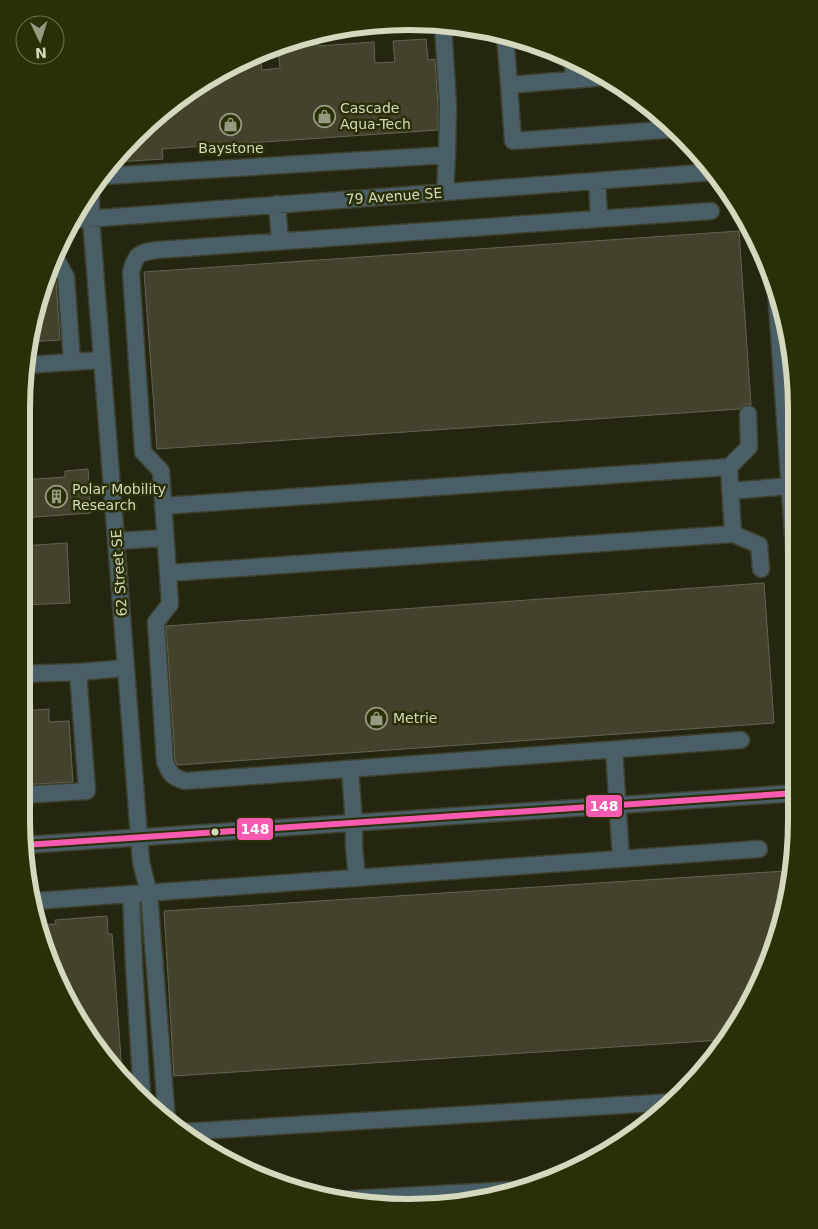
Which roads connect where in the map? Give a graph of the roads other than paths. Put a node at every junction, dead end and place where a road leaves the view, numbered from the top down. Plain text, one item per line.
1 (443, 32) edge
2 (506, 43) edge
3 (573, 67) edge
4 (594, 79) edge
5 (574, 80) junction
6 (509, 85) junction
7 (665, 130) edge
8 (447, 155) junction
9 (705, 173) edge
10 (110, 176) edge
11 (597, 181) junction
12 (445, 192) junction
13 (91, 203) edge
14 (277, 204) junction
15 (711, 211) dead end
16 (91, 218) junction
17 (600, 218) junction
18 (81, 219) edge
19 (280, 241) junction
20 (59, 264) edge
21 (781, 337) edge
22 (102, 360) junction
23 (72, 362) junction
24 (33, 365) edge
25 (787, 389) edge
26 (748, 414) dead end
27 (729, 467) junction
28 (788, 486) edge
29 (730, 491) junction
30 (163, 506) junction
31 (733, 534) junction
32 (166, 538) junction
33 (116, 541) junction
34 (761, 569) dead end
35 (168, 572) junction
36 (126, 668) junction
37 (78, 672) junction
38 (30, 674) edge
39 (741, 740) dead end
40 (614, 750) junction
41 (350, 769) junction
42 (30, 794) edge
43 (788, 794) edge
44 (618, 805) junction
45 (354, 823) junction
46 (139, 838) junction
47 (31, 845) edge
48 (759, 849) dead end
49 (621, 859) junction
50 (357, 878) junction
51 (149, 893) junction
52 (131, 894) junction
53 (39, 901) edge
54 (142, 1089) edge
55 (661, 1103) edge
56 (166, 1111) edge
57 (193, 1131) edge
58 (484, 1192) edge
59 (384, 1198) edge

1 - 8 street
2 - 6 street
3 - 5 street
4 - 5 street
5 - 6 street
6 - 7 street
8 - 10 street
8 - 12 street
9 - 11 street, 79 Avenue SE
11 - 12 street, 79 Avenue SE
11 - 17 street
12 - 14 street, 79 Avenue SE
13 - 16 street, 62 Street SE
14 - 16 street, 79 Avenue SE
14 - 19 street
15 - 17 street
16 - 18 street, 79 Avenue SE
16 - 22 street, 62 Street SE
17 - 19 street
19 - 30 street
20 - 23 street
21 - 25 street
22 - 23 street
22 - 33 street, 62 Street SE
23 - 24 street
26 - 27 street
27 - 29 street
27 - 30 street
28 - 29 street
29 - 31 street
30 - 32 street
31 - 34 street
31 - 35 street
32 - 33 street
32 - 35 street
33 - 36 street, 62 Street SE
35 - 41 street
36 - 37 street
36 - 46 street, 62 Street SE
37 - 38 street
37 - 42 street
39 - 40 street
40 - 41 street
40 - 44 street
41 - 45 street
43 - 44 street
44 - 45 street
44 - 49 street
45 - 46 street
45 - 50 street
46 - 47 street
46 - 51 street, 62 Street SE
48 - 49 street
49 - 50 street
50 - 51 street
51 - 52 street
51 - 56 street, 62 Street SE
52 - 53 street
52 - 54 street
55 - 57 street
58 - 59 street

